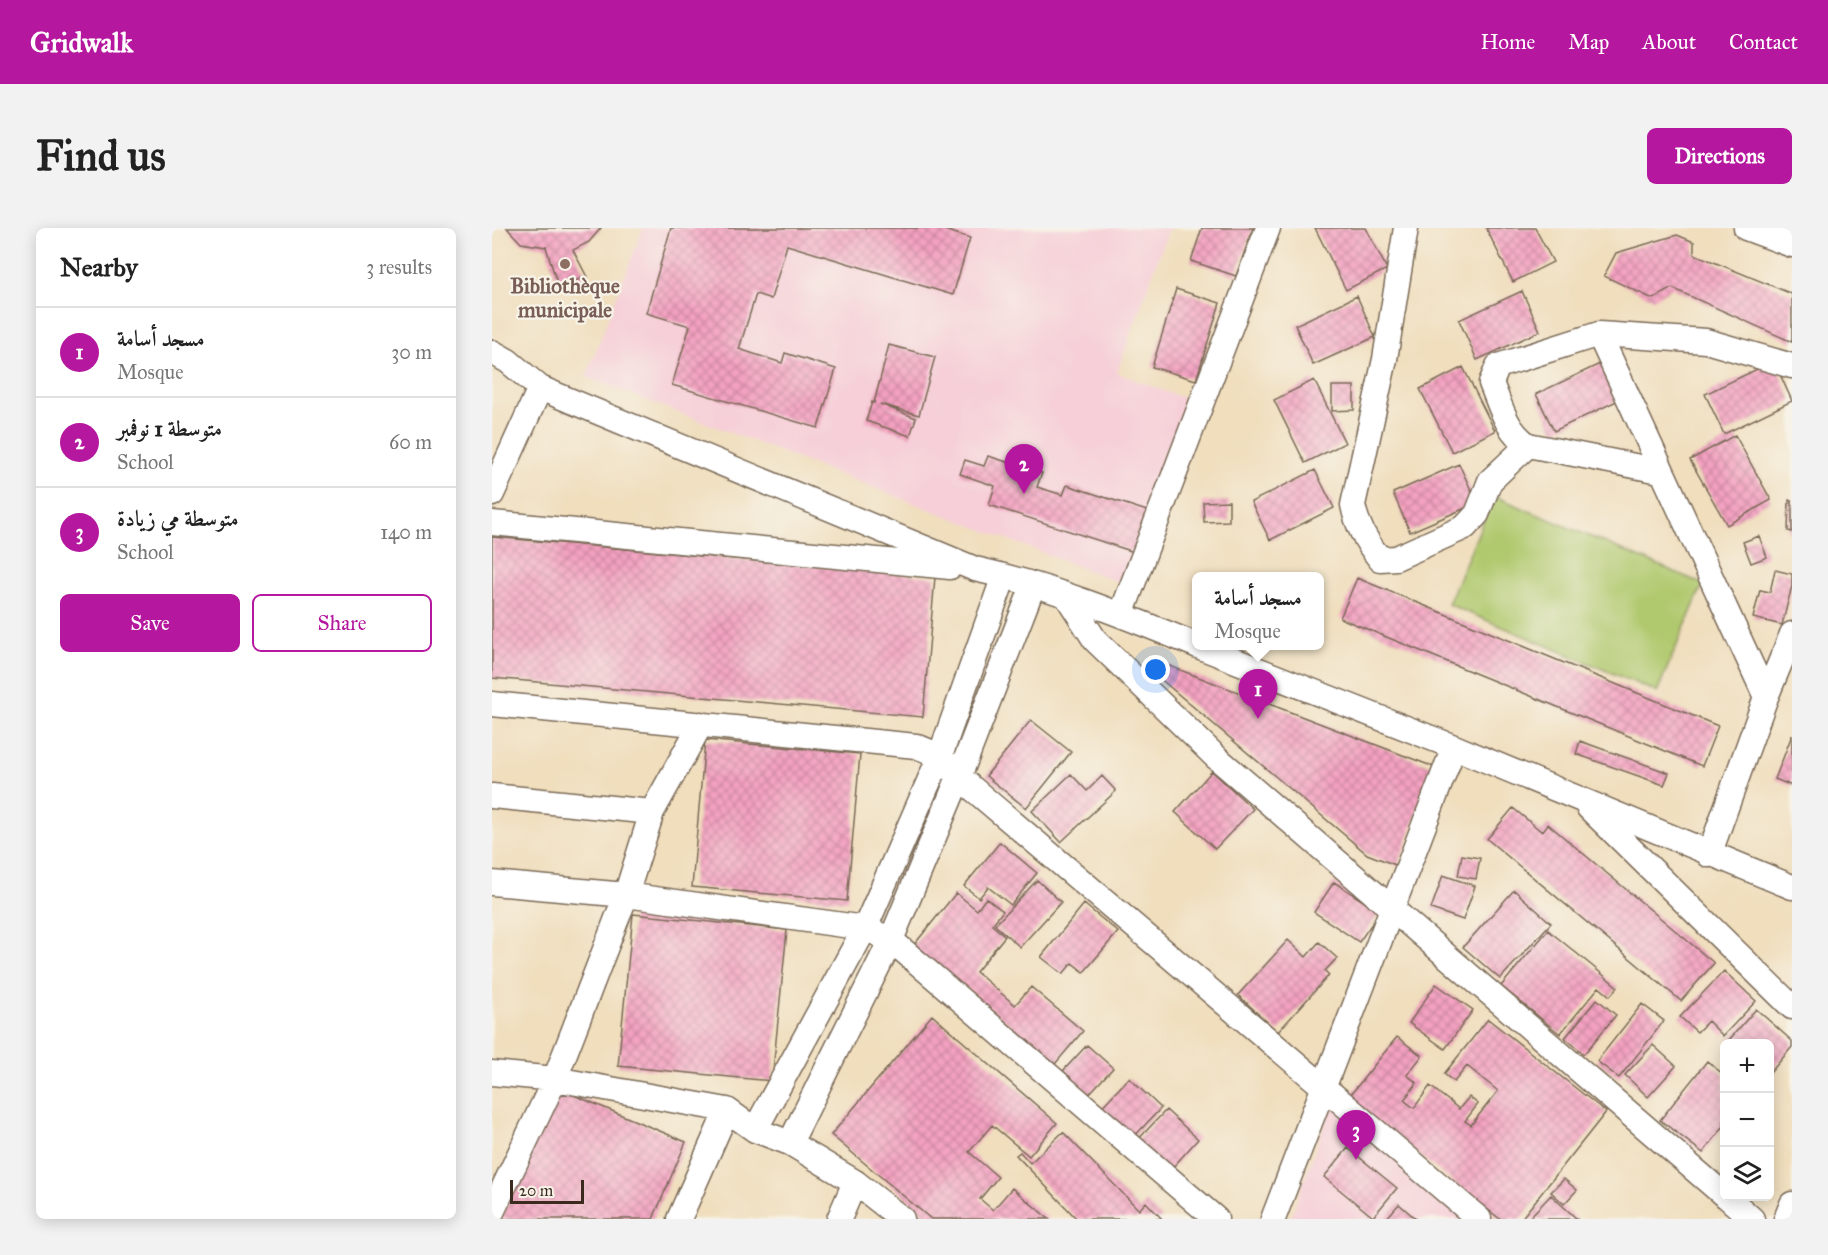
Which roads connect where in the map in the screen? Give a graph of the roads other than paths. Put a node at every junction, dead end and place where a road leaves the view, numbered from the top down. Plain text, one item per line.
1 (1268, 228) edge
2 (1406, 228) edge
3 (1746, 228) edge
4 (1792, 245) edge
5 (1599, 334) junction
6 (497, 358) edge
7 (1792, 366) edge
8 (540, 388) junction
9 (1528, 445) junction
10 (1660, 471) junction
11 (492, 494) edge
12 (492, 523) edge
13 (975, 569) junction
14 (1004, 576) junction
15 (1033, 586) junction
16 (1068, 598) junction
17 (1121, 615) junction
18 (1792, 633) edge
19 (1192, 643) edge
20 (1210, 650) edge
21 (1766, 697) junction
22 (492, 704) edge
23 (701, 724) junction
24 (1454, 747) junction
25 (940, 756) junction
26 (959, 777) junction
27 (492, 796) edge
28 (1578, 798) junction
29 (652, 812) junction
30 (1709, 855) junction
31 (492, 883) edge
32 (1792, 887) edge
33 (626, 895) junction
34 (1394, 908) junction
35 (865, 928) junction
36 (891, 940) junction
37 (1792, 1007) edge
38 (492, 1073) edge
39 (555, 1079) junction
40 (1323, 1088) junction
41 (727, 1110) junction
42 (755, 1130) junction
43 (790, 1143) junction
44 (855, 1182) junction
45 (1720, 1192) edge
46 (1731, 1201) edge
47 (1792, 1204) edge
48 (492, 1212) edge
49 (679, 1219) edge
50 (839, 1219) edge
51 (902, 1219) edge
52 (1216, 1219) edge
53 (1273, 1219) edge
54 (1479, 1219) edge
55 (1752, 1219) edge
56 (1785, 1219) edge

1 - 17 street
2 - 9 street
3 - 4 street
5 - 7 street
5 - 9 street
5 - 10 street
6 - 8 street
8 - 11 street
8 - 13 street
9 - 10 street
10 - 21 street
12 - 13 street
13 - 14 street
14 - 15 street
14 - 25 street
15 - 16 street
15 - 26 street
16 - 17 street
16 - 34 street
17 - 19 street
18 - 21 street
20 - 24 street
21 - 30 street
22 - 23 street
23 - 25 street
23 - 29 street
24 - 28 street
24 - 34 street
25 - 26 street
25 - 35 street
26 - 36 street
26 - 40 street
27 - 29 street
28 - 30 street
28 - 37 street
29 - 33 street
30 - 32 street
31 - 33 street
33 - 35 street
33 - 39 street
34 - 40 street
34 - 45 street
35 - 36 street
35 - 42 street
36 - 43 street
36 - 52 street
38 - 39 street
39 - 41 street
39 - 48 street
40 - 53 street
40 - 54 street
41 - 42 street
41 - 49 street
42 - 43 street
43 - 44 street
44 - 50 street
44 - 51 street
46 - 55 street
47 - 56 street

